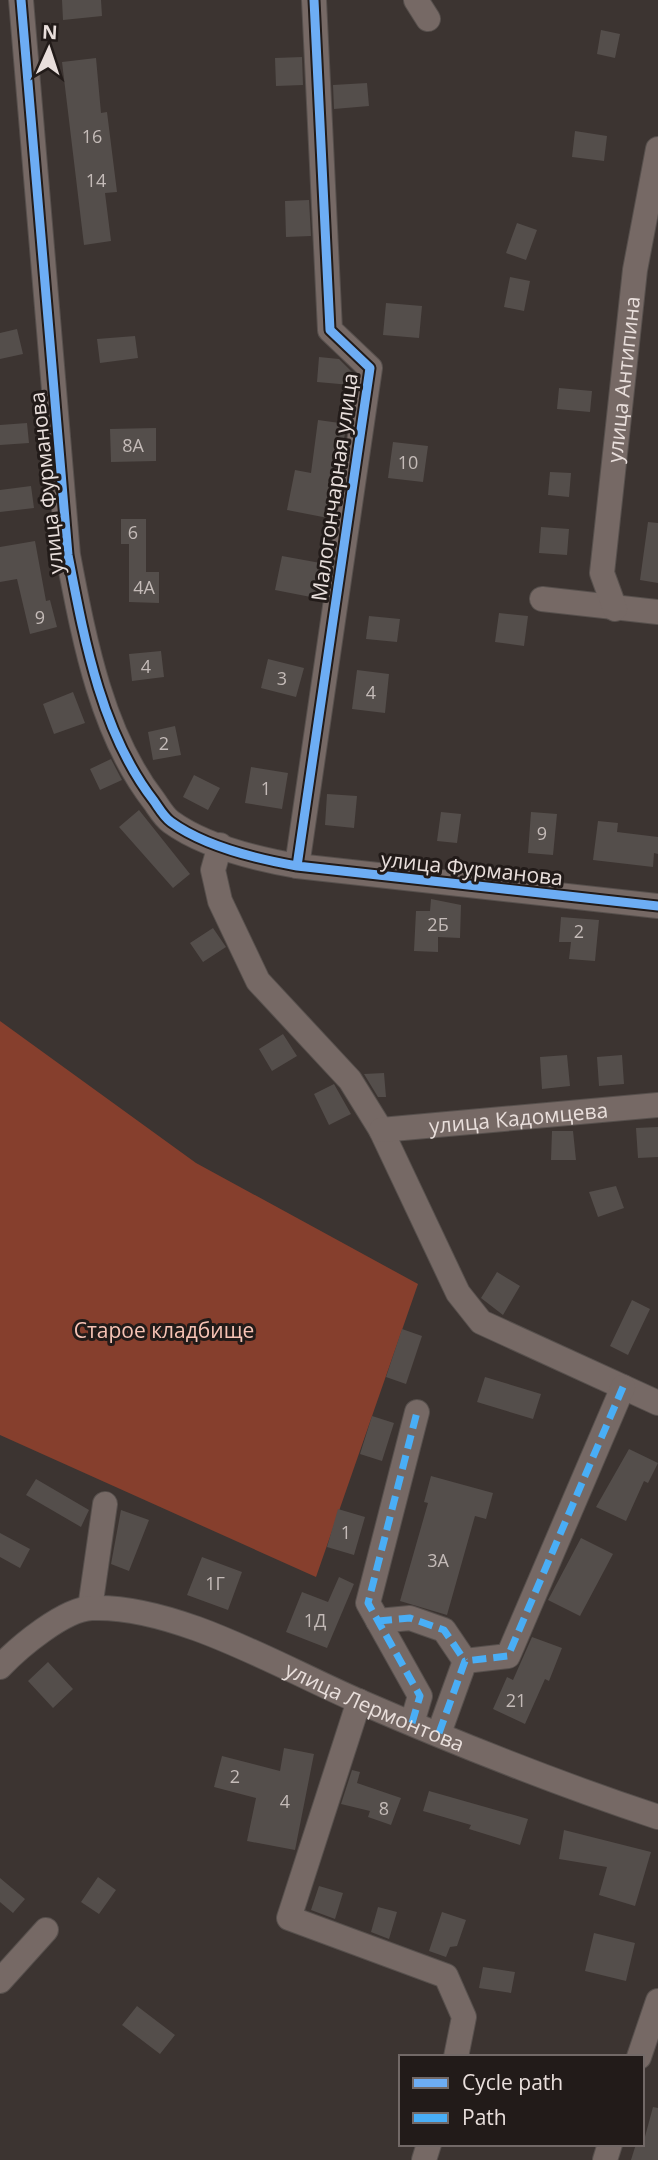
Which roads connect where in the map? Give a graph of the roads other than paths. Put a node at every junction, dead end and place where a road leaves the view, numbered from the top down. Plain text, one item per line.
1 (21, 0) edge
2 (314, 0) edge
3 (658, 149) edge
4 (542, 599) dead end
5 (615, 609) junction
6 (658, 612) edge
7 (220, 845) junction
8 (297, 866) junction
9 (658, 906) edge
10 (658, 1105) edge
11 (380, 1130) junction
12 (623, 1387) junction
13 (658, 1403) edge
14 (416, 1412) dead end
15 (105, 1504) dead end
16 (90, 1608) junction
17 (378, 1621) junction
18 (465, 1661) junction
19 (0, 1667) edge
20 (359, 1701) junction
21 (412, 1723) junction
22 (439, 1733) junction
23 (658, 1817) edge
24 (46, 1930) dead end
25 (0, 1981) edge
26 (658, 2001) edge
27 (456, 2055) edge
28 (640, 2055) edge

1 - 7 street, улица Фурманова
2 - 8 street, Малогончарная улица
3 - 5 street, улица Антипина
4 - 5 street
5 - 6 street
7 - 8 street, улица Фурманова
7 - 11 street
8 - 9 street, улица Фурманова
10 - 11 street, улица Кадомцева
11 - 12 street
12 - 13 street
12 - 18 street
14 - 17 street
15 - 16 street
16 - 19 street
16 - 20 street, улица Лермонтова
17 - 18 street
17 - 21 street
18 - 22 street
20 - 21 street, улица Лермонтова
20 - 27 street
21 - 22 street, улица Лермонтова
22 - 23 street, улица Лермонтова
24 - 25 street
26 - 28 street

